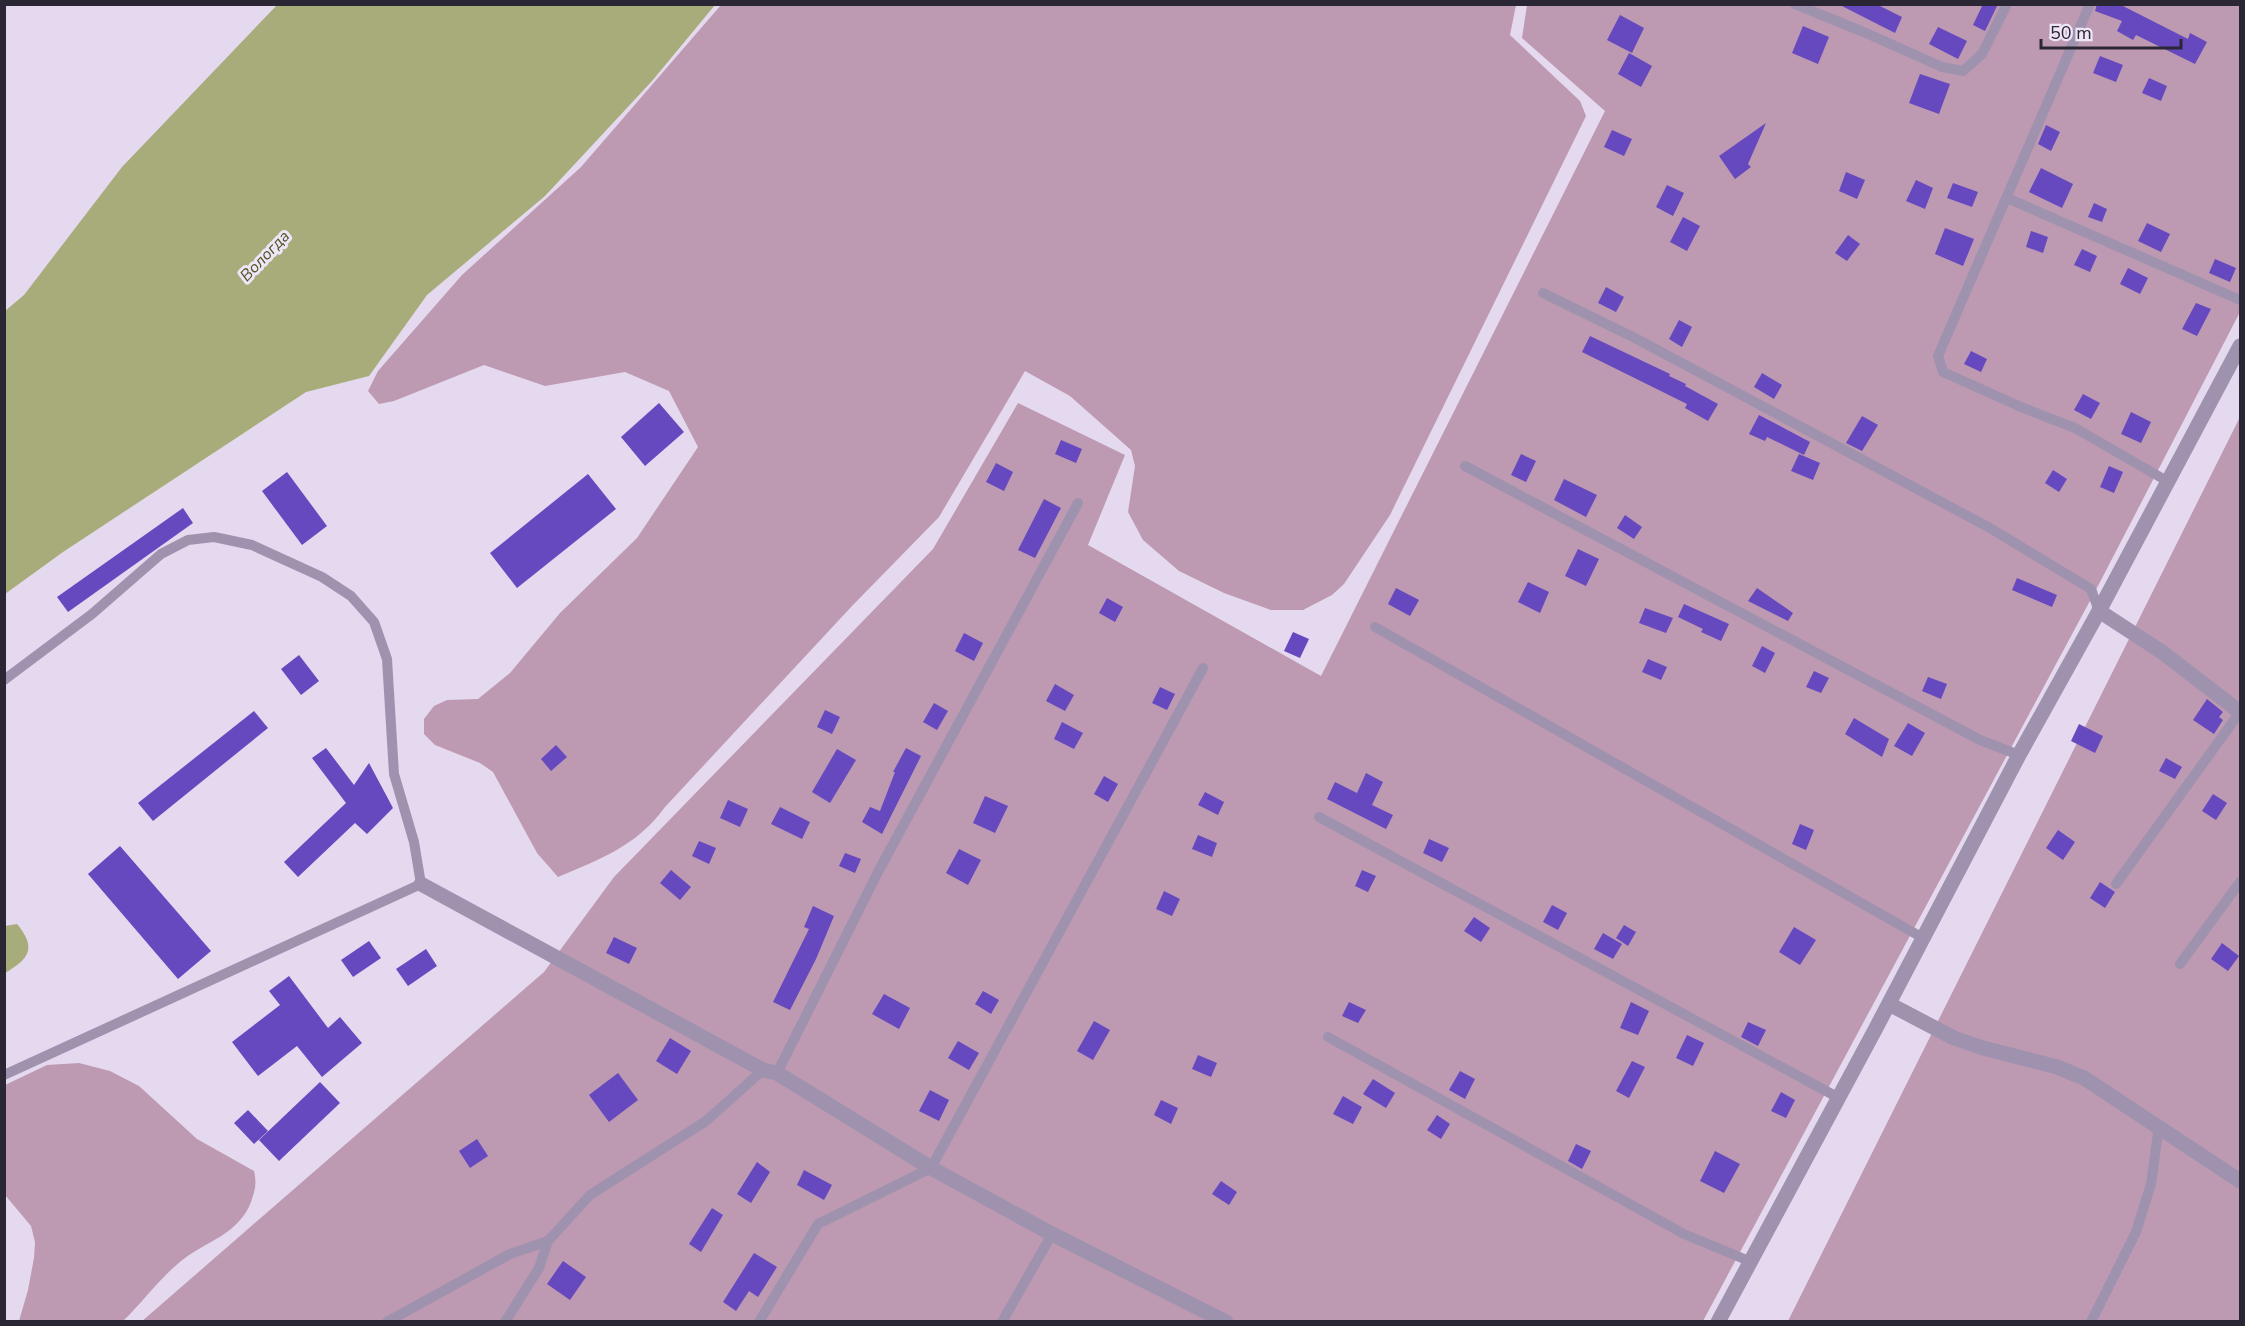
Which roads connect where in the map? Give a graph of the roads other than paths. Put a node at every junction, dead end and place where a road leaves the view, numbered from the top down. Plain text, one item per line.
1 (1795, 4) edge
2 (2007, 4) edge
3 (2090, 4) edge
4 (2007, 198) junction
5 (1543, 293) dead end
6 (2241, 300) edge
7 (2241, 346) edge
8 (1465, 466) dead end
9 (2167, 481) junction
10 (1078, 503) dead end
11 (2099, 611) junction
12 (1375, 627) dead end
13 (1203, 668) dead end
14 (4, 680) edge
15 (2240, 712) edge
16 (2019, 755) junction
17 (1319, 817) dead end
18 (2241, 882) edge
19 (421, 884) junction
20 (2116, 884) dead end
21 (1923, 938) junction
22 (2180, 964) dead end
23 (1889, 1005) junction
24 (1328, 1037) dead end
25 (770, 1071) junction
26 (4, 1075) edge
27 (1839, 1098) junction
28 (2159, 1126) junction
29 (931, 1168) junction
30 (2241, 1181) edge
31 (1052, 1234) junction
32 (548, 1241) junction
33 (1749, 1261) junction
34 (387, 1322) edge
35 (505, 1322) edge
36 (759, 1322) edge
37 (1002, 1322) edge
38 (1226, 1322) edge
39 (1718, 1322) edge
40 (2091, 1322) edge

1 - 2 lane
3 - 4 lane
4 - 6 lane
4 - 9 lane
5 - 11 lane
7 - 9 street
8 - 16 lane
9 - 11 street
10 - 25 lane
11 - 15 street
11 - 16 street
12 - 21 lane
13 - 29 lane
14 - 19 lane
15 - 20 lane
16 - 21 street
17 - 27 lane
18 - 22 lane
19 - 25 street
19 - 26 lane
21 - 23 street
23 - 27 street
23 - 28 street
24 - 33 lane
25 - 29 street
25 - 32 lane
27 - 33 street
28 - 30 street
28 - 40 lane
29 - 31 street
29 - 36 lane
31 - 37 lane
31 - 38 street
32 - 34 lane
32 - 35 lane
33 - 39 street

